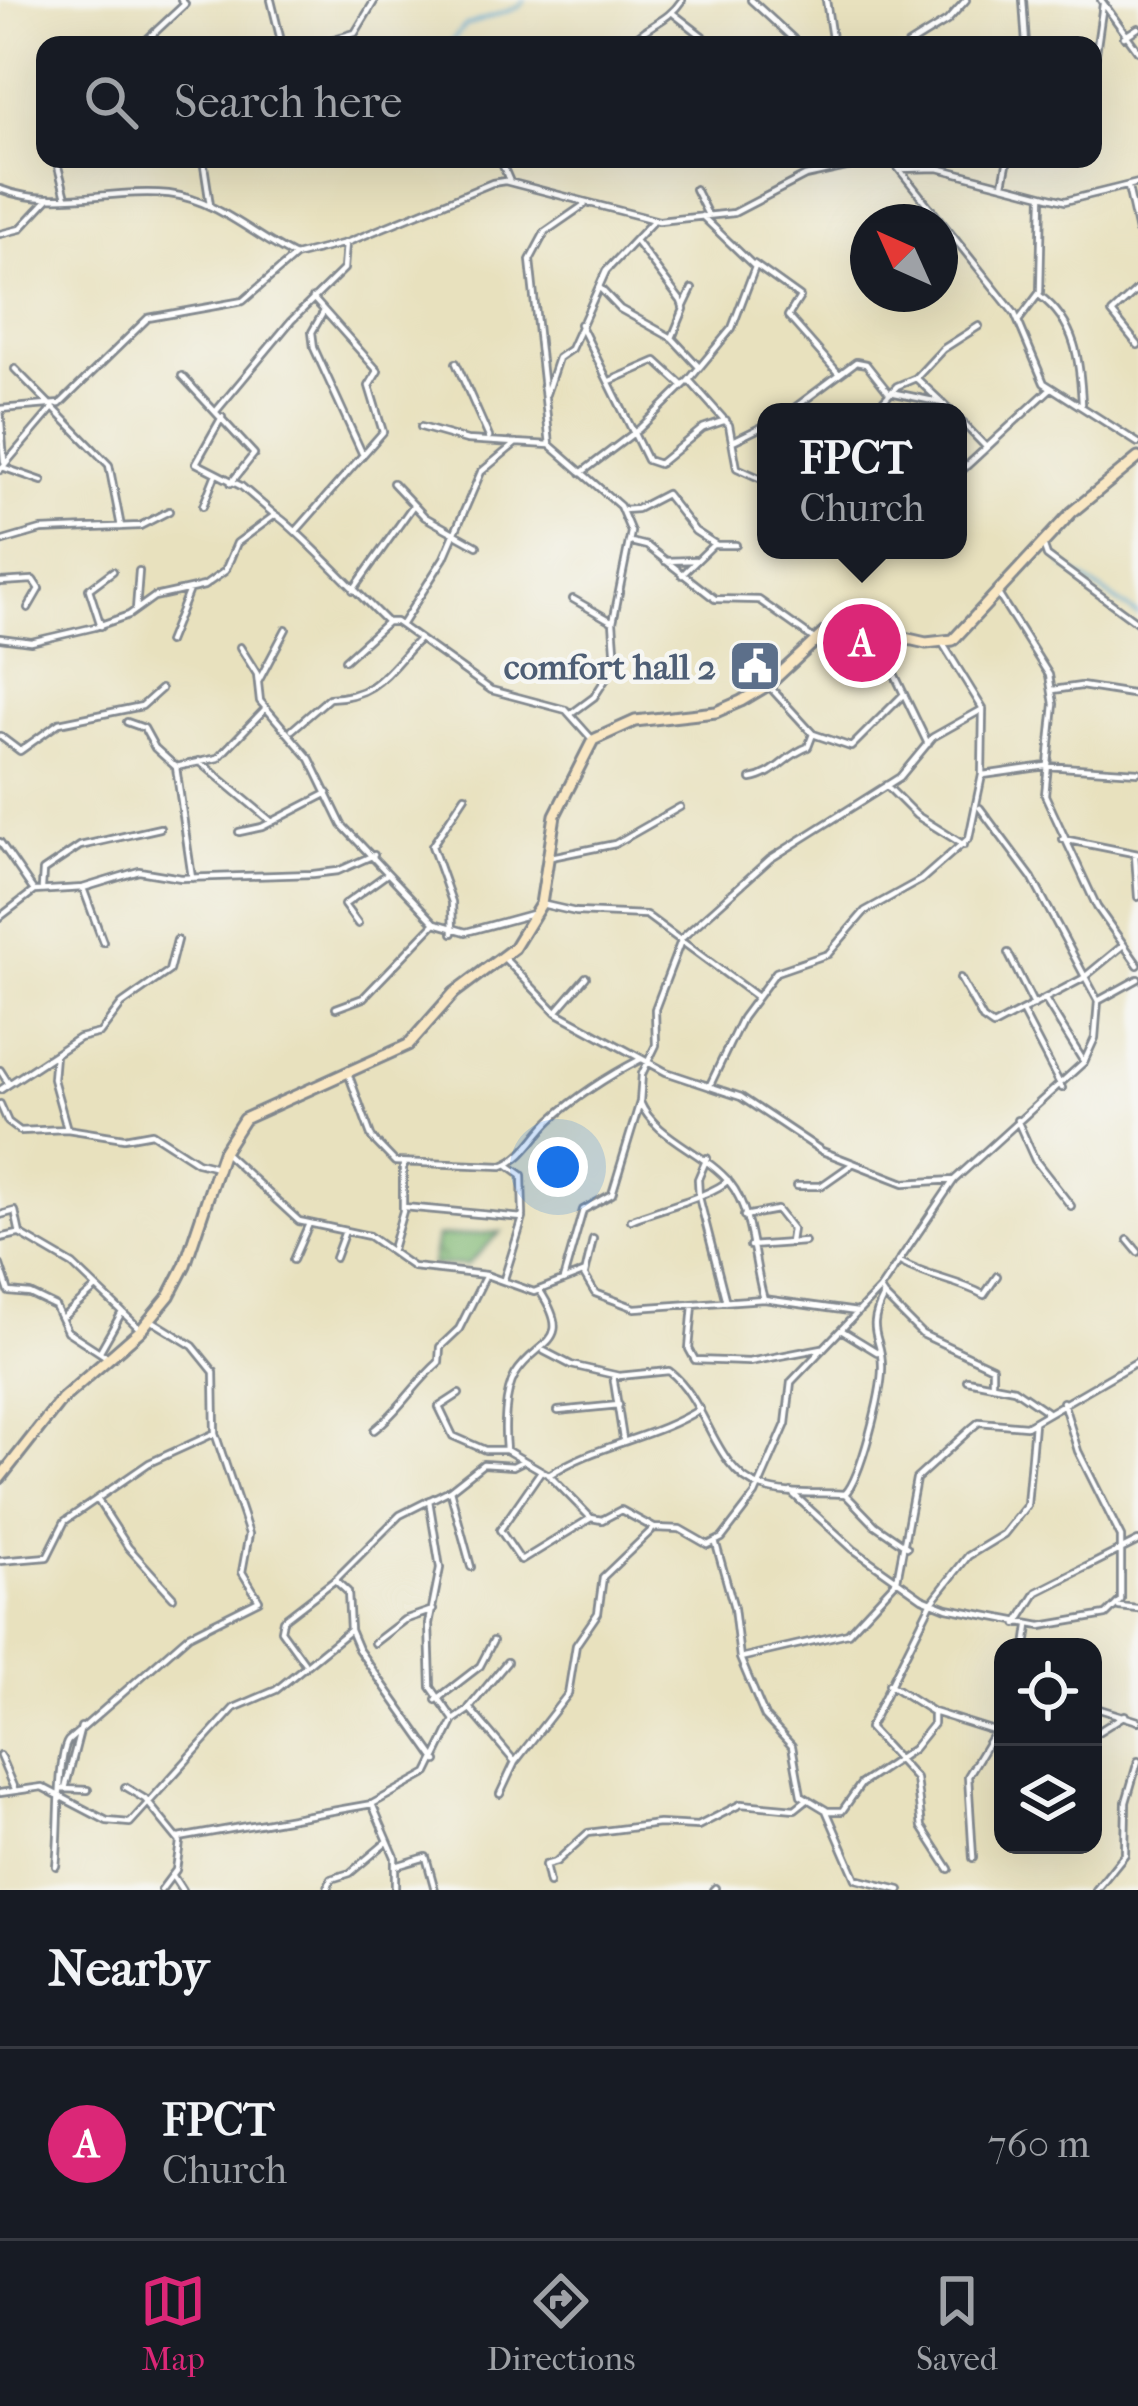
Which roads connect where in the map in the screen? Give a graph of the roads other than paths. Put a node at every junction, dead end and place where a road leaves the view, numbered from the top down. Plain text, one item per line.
1 (181, 0) edge
2 (271, 0) edge
3 (375, 0) edge
4 (668, 0) edge
5 (682, 0) edge
6 (751, 0) edge
7 (826, 0) edge
8 (966, 0) edge
9 (1022, 0) edge
10 (1102, 2) edge
11 (676, 10) junction
12 (1138, 28) edge
13 (150, 36) edge
14 (280, 36) edge
15 (344, 36) edge
16 (637, 36) edge
17 (704, 36) edge
18 (790, 36) edge
19 (832, 36) edge
20 (923, 36) edge
21 (1025, 36) edge
22 (1098, 36) edge
23 (1124, 37) junction
24 (1138, 51) edge
25 (58, 168) edge
26 (204, 168) edge
27 (504, 168) edge
28 (844, 168) edge
29 (938, 168) joint
30 (1006, 168) edge
31 (899, 169) joint
32 (509, 182) junction
33 (1138, 183) edge
34 (1003, 184) junction
35 (1128, 187) junction
36 (695, 189) dead end
37 (0, 190) edge
38 (1042, 196) junction
39 (66, 197) junction
40 (49, 198) junction
41 (586, 204) junction
42 (210, 205) junction
43 (705, 215) junction
44 (653, 221) junction
45 (1138, 232) edge
46 (0, 234) edge
47 (637, 243) junction
48 (346, 244) junction
49 (295, 256) junction
50 (754, 264) junction
51 (599, 288) junction
52 (692, 289) dead end
53 (1138, 289) edge
54 (1039, 295) junction
55 (313, 298) junction
56 (683, 308) junction
57 (324, 311) junction
58 (1019, 320) junction
59 (580, 324) junction
60 (979, 326) dead end
61 (672, 338) junction
62 (1138, 345) edge
63 (457, 363) dead end
64 (699, 367) junction
65 (15, 369) dead end
66 (839, 374) junction
67 (182, 376) dead end
68 (916, 378) junction
69 (689, 380) junction
70 (610, 381) junction
71 (682, 384) junction
72 (1050, 389) junction
73 (890, 392) junction
74 (545, 394) junction
75 (801, 403) edge
76 (881, 403) edge
77 (940, 403) edge
78 (944, 403) edge
79 (1082, 404) junction
80 (52, 408) junction
81 (220, 414) junction
82 (726, 420) junction
83 (421, 427) dead end
84 (967, 427) edge
85 (757, 429) edge
86 (633, 434) junction
87 (489, 437) junction
88 (731, 442) junction
89 (516, 443) junction
90 (1138, 443) edge
91 (550, 445) junction
92 (986, 447) junction
93 (362, 453) junction
94 (1138, 458) edge
95 (967, 465) edge
96 (2, 466) edge
97 (580, 474) junction
98 (215, 476) junction
99 (757, 477) edge
100 (42, 481) dead end
101 (231, 483) junction
102 (393, 483) dead end
103 (413, 505) junction
104 (202, 506) dead end
105 (623, 510) junction
106 (169, 511) dead end
107 (275, 515) junction
108 (121, 527) junction
109 (297, 530) junction
110 (454, 535) junction
111 (0, 542) edge
112 (631, 542) junction
113 (715, 544) junction
114 (1043, 544) junction
115 (736, 545) dead end
116 (477, 546) dead end
117 (872, 559) edge
118 (696, 560) junction
119 (665, 561) junction
120 (868, 562) dead end
121 (113, 571) dead end
122 (139, 572) dead end
123 (682, 575) junction
124 (0, 582) edge
125 (189, 590) junction
126 (353, 590) junction
127 (998, 594) junction
128 (573, 598) dead end
129 (28, 608) dead end
130 (136, 610) junction
131 (387, 622) junction
132 (613, 622) junction
133 (1138, 623) edge
134 (402, 624) junction
135 (100, 626) junction
136 (286, 628) dead end
137 (418, 640) junction
138 (2, 641) edge
139 (816, 641) junction
140 (168, 642) dead end
141 (943, 644) junction
142 (240, 647) dead end
143 (344, 660) dead end
144 (888, 661) dead end
145 (258, 682) junction
146 (768, 685) junction
147 (161, 688) dead end
148 (1053, 690) junction
149 (903, 695) junction
150 (1138, 695) edge
151 (266, 708) junction
152 (983, 709) junction
153 (571, 714) junction
154 (127, 722) dead end
155 (291, 731) junction
156 (812, 734) junction
157 (0, 736) edge
158 (592, 740) junction
159 (928, 745) junction
160 (199, 761) junction
161 (176, 766) junction
162 (1046, 766) junction
163 (1138, 772) edge
164 (982, 775) junction
165 (751, 779) dead end
166 (886, 785) junction
167 (328, 794) junction
168 (465, 796) dead end
169 (680, 807) dead end
170 (979, 807) junction
171 (272, 822) junction
172 (160, 828) dead end
173 (238, 832) dead end
174 (1064, 838) junction
175 (0, 842) edge
176 (964, 845) junction
177 (1137, 854) edge
178 (374, 855) junction
179 (551, 857) junction
180 (387, 874) junction
181 (192, 878) junction
182 (83, 888) junction
183 (38, 890) junction
184 (1138, 897) edge
185 (539, 908) junction
186 (0, 917) edge
187 (435, 923) junction
188 (358, 924) dead end
189 (453, 933) junction
190 (682, 938) junction
191 (177, 940) dead end
192 (103, 942) dead end
193 (1121, 946) junction
194 (1008, 953) dead end
195 (504, 958) junction
196 (1138, 965) edge
197 (586, 976) dead end
198 (960, 978) dead end
199 (1138, 979) edge
200 (1082, 980) junction
201 (757, 997) junction
202 (1046, 999) junction
203 (1098, 1001) junction
204 (1034, 1005) junction
205 (336, 1008) dead end
206 (556, 1012) junction
207 (1022, 1012) junction
208 (55, 1055) junction
209 (644, 1061) junction
210 (1084, 1062) junction
211 (0, 1070) edge
212 (348, 1073) junction
213 (9, 1084) junction
214 (710, 1085) junction
215 (1062, 1088) junction
216 (0, 1090) edge
217 (640, 1102) junction
218 (0, 1104) edge
219 (1017, 1120) junction
220 (67, 1129) junction
221 (223, 1152) junction
222 (706, 1158) junction
223 (403, 1165) junction
224 (508, 1165) junction
225 (851, 1165) junction
226 (217, 1167) junction
227 (728, 1180) junction
228 (954, 1180) junction
229 (796, 1186) dead end
230 (699, 1197) junction
231 (1071, 1206) dead end
232 (404, 1207) junction
233 (0, 1215) edge
234 (744, 1216) junction
235 (523, 1218) junction
236 (631, 1220) dead end
237 (308, 1226) junction
238 (345, 1231) junction
239 (20, 1234) junction
240 (0, 1238) edge
241 (593, 1239) dead end
242 (1128, 1240) dead end
243 (790, 1242) junction
244 (805, 1242) dead end
245 (751, 1246) junction
246 (392, 1249) junction
247 (1138, 1252) edge
248 (335, 1258) dead end
249 (293, 1260) dead end
250 (902, 1262) junction
251 (0, 1265) edge
252 (585, 1274) junction
253 (486, 1275) junction
254 (997, 1276) dead end
255 (504, 1280) junction
256 (563, 1282) junction
257 (96, 1288) junction
258 (880, 1289) junction
259 (541, 1292) junction
260 (884, 1297) junction
261 (764, 1299) junction
262 (726, 1302) junction
263 (693, 1305) junction
264 (121, 1312) junction
265 (857, 1312) junction
266 (62, 1318) junction
267 (151, 1320) junction
268 (141, 1330) junction
269 (840, 1330) junction
270 (824, 1348) junction
271 (544, 1351) junction
272 (877, 1352) junction
273 (104, 1354) junction
274 (1138, 1361) edge
275 (613, 1375) junction
276 (967, 1380) dead end
277 (992, 1384) junction
278 (459, 1394) dead end
279 (1063, 1402) junction
280 (619, 1405) junction
281 (700, 1409) junction
282 (558, 1411) dead end
283 (1046, 1411) junction
284 (1034, 1423) junction
285 (374, 1430) dead end
286 (215, 1432) junction
287 (623, 1439) junction
288 (506, 1450) junction
289 (523, 1461) junction
290 (542, 1470) junction
291 (549, 1475) junction
292 (0, 1478) edge
293 (759, 1486) junction
294 (450, 1490) junction
295 (791, 1492) junction
296 (845, 1494) junction
297 (97, 1499) junction
298 (428, 1500) junction
299 (591, 1518) junction
300 (654, 1528) junction
301 (1138, 1540) edge
302 (716, 1544) junction
303 (907, 1547) junction
304 (1122, 1547) junction
305 (0, 1561) edge
306 (471, 1567) dead end
307 (335, 1580) junction
308 (897, 1580) junction
309 (173, 1597) dead end
310 (931, 1603) junction
311 (1119, 1607) junction
312 (1138, 1609) edge
313 (433, 1610) junction
314 (1017, 1624) junction
315 (1029, 1626) junction
316 (350, 1630) junction
317 (1027, 1638) edge
318 (493, 1641) dead end
319 (374, 1643) dead end
320 (740, 1658) junction
321 (304, 1662) junction
322 (507, 1662) dead end
323 (889, 1684) junction
324 (436, 1700) junction
325 (468, 1709) junction
326 (1102, 1709) edge
327 (933, 1712) junction
328 (1125, 1715) junction
329 (454, 1720) junction
330 (1138, 1721) edge
331 (81, 1727) junction
332 (1102, 1729) edge
333 (994, 1731) edge
334 (994, 1737) edge
335 (0, 1756) edge
336 (898, 1760) junction
337 (437, 1761) junction
338 (1138, 1761) edge
339 (515, 1762) junction
340 (124, 1787) dead end
341 (63, 1789) junction
342 (88, 1790) dead end
343 (15, 1791) junction
344 (0, 1793) edge
345 (500, 1793) dead end
346 (63, 1798) junction
347 (805, 1801) junction
348 (149, 1803) junction
349 (372, 1804) junction
350 (826, 1810) junction
351 (179, 1838) junction
352 (388, 1840) junction
353 (973, 1858) dead end
354 (56, 1866) dead end
355 (396, 1866) junction
356 (949, 1869) dead end
357 (173, 1876) junction
358 (549, 1883) dead end
359 (161, 1890) edge
360 (182, 1890) edge
361 (327, 1890) edge
362 (395, 1890) edge
363 (435, 1890) edge
364 (900, 1890) edge
365 (1096, 1890) edge

1 - 13 street
2 - 14 street
3 - 15 street
4 - 11 street
5 - 11 street
6 - 18 street
7 - 19 street
8 - 20 street
9 - 21 street
10 - 22 street
10 - 23 street
11 - 16 street
11 - 17 street
12 - 23 street
23 - 24 street
25 - 39 street
26 - 42 street
27 - 32 street
28 - 43 street
29 - 31 street
29 - 34 street
30 - 34 street
31 - 58 street
32 - 41 street
32 - 48 street
33 - 35 street
34 - 38 street
35 - 38 street
35 - 45 street
36 - 43 street
37 - 40 street
38 - 54 street
39 - 40 street
39 - 42 street
40 - 46 street
41 - 44 street
41 - 74 street
42 - 49 street
43 - 44 street
43 - 50 street
44 - 47 street
47 - 51 street
47 - 56 street
48 - 49 street
48 - 55 street
49 - 80 street
50 - 64 street
50 - 66 street
51 - 59 street
51 - 61 street
52 - 56 street
53 - 62 street
54 - 58 street
54 - 79 street
55 - 57 street
55 - 81 street
56 - 61 street
57 - 93 street
57 - 93 street
58 - 72 street
59 - 70 street
59 - 74 street
60 - 68 street
61 - 64 street
63 - 87 street
64 - 69 street
65 - 80 street
66 - 73 street
66 - 75 street
67 - 81 street
68 - 73 street
68 - 78 street
69 - 71 street
69 - 82 street
70 - 71 street
70 - 86 street
71 - 86 street
72 - 79 street
72 - 92 street
73 - 76 street
73 - 77 street
74 - 91 street
79 - 90 street
80 - 96 street
80 - 96 street
80 - 108 street
81 - 98 street
81 - 101 street
82 - 86 street
82 - 88 street
83 - 87 street
84 - 92 street
85 - 88 street
86 - 97 street
87 - 89 street
88 - 99 street
89 - 91 street
89 - 110 street
91 - 97 street
92 - 95 street
93 - 109 street
94 - 114 street
96 - 100 street
97 - 105 street
98 - 101 street
98 - 104 street
101 - 107 street
102 - 103 street
103 - 110 street
103 - 126 street
105 - 112 street
105 - 113 street
106 - 108 street
107 - 109 street
107 - 125 street
108 - 111 street
109 - 126 street
110 - 116 street
110 - 134 street
112 - 119 street
112 - 132 street
113 - 115 street
113 - 118 street
114 - 127 street
114 - 133 street
117 - 120 street
118 - 119 street
118 - 123 street
119 - 123 street
121 - 135 street
122 - 130 street
123 - 139 street
124 - 129 street
125 - 130 street
125 - 140 street
126 - 131 street
127 - 141 street
127 - 148 street
128 - 132 street
130 - 135 street
131 - 134 street
131 - 143 street
132 - 153 street
134 - 137 street
135 - 138 street
136 - 145 street
137 - 153 street
137 - 155 street
139 - 141 street
139 - 146 street
141 - 152 street
142 - 145 street
144 - 149 street
145 - 151 street
146 - 156 street
146 - 158 street
147 - 157 street
148 - 150 street
148 - 162 street
149 - 156 street
149 - 159 street
151 - 155 street
151 - 160 street
152 - 159 street
152 - 164 street
153 - 158 street
154 - 161 street
155 - 167 street
156 - 165 street
158 - 179 street
159 - 166 street
160 - 161 street
160 - 171 street
161 - 181 street
162 - 163 street
162 - 164 street
162 - 174 street
164 - 170 street
166 - 176 street
166 - 190 street
167 - 171 street
167 - 178 street
168 - 189 street
169 - 179 street
170 - 176 street
170 - 200 street
171 - 173 street
172 - 183 street
174 - 177 street
174 - 193 street
175 - 183 street
176 - 201 street
177 - 184 street
178 - 180 street
178 - 181 street
179 - 185 street
180 - 187 street
180 - 188 street
181 - 182 street
182 - 183 street
182 - 192 street
183 - 186 street
185 - 189 street
185 - 190 street
185 - 195 street
187 - 189 street
187 - 205 street
190 - 201 street
190 - 209 street
191 - 208 street
193 - 196 street
193 - 200 street
194 - 204 street
195 - 206 street
195 - 212 street
197 - 206 street
198 - 207 street
199 - 203 street
200 - 202 street
200 - 203 street
201 - 214 street
202 - 204 street
202 - 210 street
203 - 210 street
204 - 207 street
206 - 209 street
207 - 215 street
208 - 213 street
208 - 220 street
209 - 214 street
209 - 217 street
209 - 224 street
210 - 215 street
211 - 213 street
212 - 221 street
212 - 223 street
213 - 216 street
214 - 225 street
215 - 219 street
217 - 222 street
217 - 256 street
218 - 220 street
219 - 228 street
219 - 231 street
220 - 226 street
221 - 226 street
221 - 237 street
222 - 227 street
222 - 230 street
223 - 224 street
223 - 232 street
224 - 235 street
225 - 228 street
225 - 229 street
226 - 267 street
227 - 230 street
227 - 234 street
228 - 250 street
230 - 236 street
230 - 262 street
232 - 235 street
232 - 246 street
233 - 239 street
234 - 243 street
234 - 245 street
235 - 255 street
237 - 238 street
237 - 249 street
238 - 246 street
238 - 248 street
239 - 240 street
239 - 257 street
241 - 252 street
242 - 247 street
243 - 244 street
243 - 245 street
245 - 261 street
246 - 253 street
250 - 254 street
250 - 258 street
251 - 266 street
252 - 256 street
252 - 263 street
253 - 255 street
253 - 285 street
255 - 259 street
256 - 259 street
257 - 264 street
257 - 266 street
258 - 260 street
258 - 265 street
259 - 271 street
260 - 272 street
260 - 277 street
261 - 262 street
261 - 265 street
262 - 263 street
263 - 270 street
264 - 268 street
264 - 273 street
265 - 269 street
266 - 273 street
267 - 268 street
267 - 286 street
268 - 273 street
269 - 270 street
269 - 272 street
270 - 293 street
271 - 275 street
271 - 288 street
272 - 296 street
273 - 292 street
274 - 279 street
275 - 280 street
275 - 281 street
276 - 277 street
277 - 283 street
278 - 288 street
279 - 283 street
279 - 304 street
280 - 282 street
280 - 287 street
281 - 287 street
281 - 293 street
283 - 284 street
284 - 303 street
284 - 310 street
286 - 297 street
286 - 331 street
287 - 291 street
288 - 289 street
289 - 290 street
289 - 294 street
290 - 291 street
290 - 299 street
291 - 299 street
293 - 295 street
293 - 302 street
294 - 298 street
294 - 306 street
295 - 296 street
295 - 308 street
296 - 303 street
297 - 305 street
297 - 309 street
298 - 307 street
298 - 313 street
299 - 300 street
300 - 302 street
300 - 339 street
301 - 304 street
302 - 320 street
303 - 308 street
304 - 311 street
304 - 314 street
307 - 316 street
307 - 321 street
308 - 310 street
308 - 320 street
310 - 314 street
310 - 323 street
311 - 312 street
311 - 315 street
313 - 319 street
313 - 324 street
314 - 315 street
315 - 317 street
316 - 321 street
316 - 337 street
318 - 324 street
320 - 347 street
321 - 348 street
322 - 325 street
323 - 327 street
323 - 336 street
324 - 329 street
325 - 329 street
325 - 339 street
326 - 328 street
327 - 333 street
327 - 336 street
328 - 330 street
328 - 332 street
329 - 337 street
331 - 341 street
331 - 341 street
334 - 353 street
335 - 343 street
336 - 350 street
336 - 356 street
337 - 349 street
338 - 365 street
339 - 345 street
340 - 348 street
341 - 342 street
341 - 346 street
343 - 344 street
343 - 346 street
346 - 348 street
346 - 354 street
347 - 350 street
347 - 358 street
348 - 351 street
349 - 351 street
349 - 352 street
350 - 364 street
351 - 357 street
352 - 355 street
352 - 361 street
355 - 362 street
355 - 363 street
357 - 359 street
357 - 360 street

